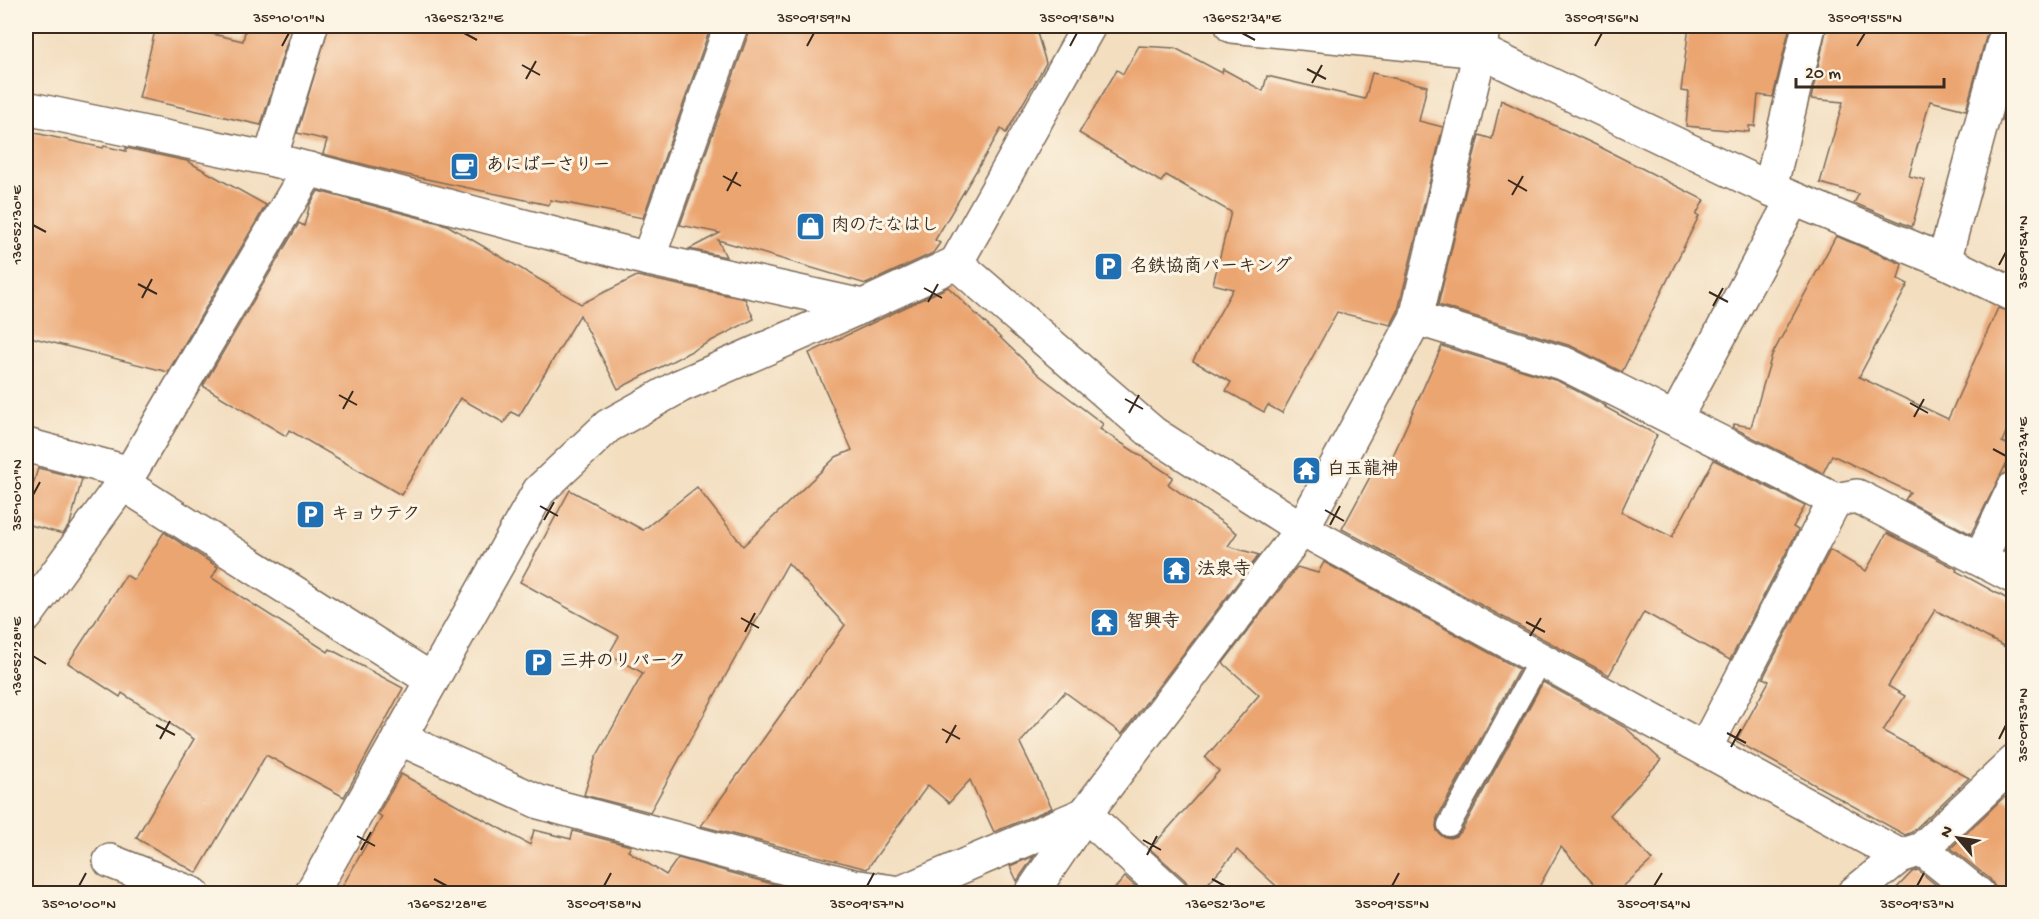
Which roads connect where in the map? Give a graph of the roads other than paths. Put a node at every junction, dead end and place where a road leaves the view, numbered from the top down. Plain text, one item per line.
1 (311, 26) edge
2 (731, 26) edge
3 (1089, 26) edge
4 (1232, 26) edge
5 (1809, 26) edge
6 (2008, 26) edge
7 (1481, 38) edge
8 (26, 108) edge
9 (270, 159) junction
10 (309, 169) junction
11 (1782, 194) junction
12 (648, 259) junction
13 (1944, 261) junction
14 (956, 263) junction
15 (2013, 295) edge
16 (863, 306) junction
17 (1416, 318) junction
18 (1675, 419) junction
19 (26, 445) edge
20 (126, 478) junction
21 (2013, 488) edge
22 (1835, 500) junction
23 (1302, 529) junction
24 (1980, 559) junction
25 (2013, 576) edge
26 (26, 616) edge
27 (1541, 658) junction
28 (432, 680) junction
29 (399, 738) junction
30 (1706, 748) junction
31 (2013, 762) edge
32 (1085, 814) junction
33 (1449, 825) dead end
34 (1911, 853) junction
35 (110, 861) dead end
36 (852, 890) edge
37 (194, 894) edge
38 (311, 894) edge
39 (1031, 894) edge
40 (1172, 894) edge
41 (1853, 894) edge
42 (1978, 894) edge

1 - 9 street
2 - 12 street
3 - 14 street
4 - 7 street
5 - 11 street
6 - 13 street
7 - 11 street
7 - 17 street
8 - 9 street
9 - 10 street
10 - 12 street
10 - 20 street
11 - 13 street
11 - 18 street
12 - 16 street
13 - 15 street
14 - 16 street
14 - 23 street
16 - 28 street
17 - 18 street
17 - 23 street
18 - 22 street
19 - 20 street
20 - 26 street
20 - 28 street
21 - 24 street
22 - 24 street
22 - 30 street
23 - 27 street
23 - 32 street
24 - 25 street
27 - 30 street
27 - 33 lane
28 - 29 street
29 - 36 street
29 - 38 street
30 - 34 street
31 - 34 street
32 - 36 street
32 - 39 street
32 - 40 street
34 - 41 street
34 - 42 street
35 - 37 street

